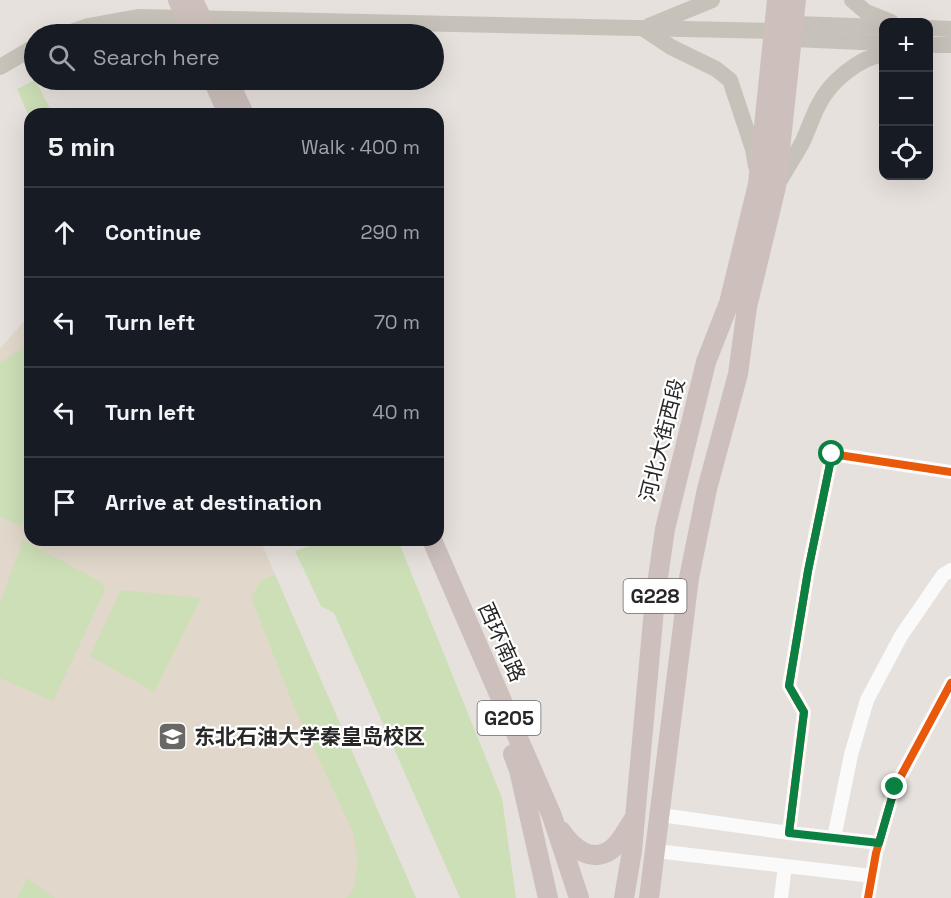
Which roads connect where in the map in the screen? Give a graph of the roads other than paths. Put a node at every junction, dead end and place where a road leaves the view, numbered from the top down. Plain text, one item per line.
1 (712, 0) edge
2 (777, 0) edge
3 (796, 0) edge
4 (852, 0) edge
5 (193, 17) edge
6 (881, 18) edge
7 (99, 24) edge
8 (879, 27) edge
9 (933, 28) edge
10 (643, 29) junction
11 (951, 29) edge
12 (774, 30) junction
13 (794, 31) junction
14 (879, 42) edge
15 (951, 45) edge
16 (933, 46) edge
17 (24, 53) edge
18 (879, 56) edge
19 (0, 67) edge
20 (217, 90) edge
21 (233, 90) edge
22 (225, 108) edge
23 (241, 108) edge
24 (767, 185) junction
25 (951, 472) edge
26 (421, 546) edge
27 (435, 546) edge
28 (951, 570) edge
29 (951, 683) edge
30 (661, 815) junction
31 (552, 816) junction
32 (635, 817) junction
33 (789, 833) junction
34 (834, 838) junction
35 (879, 843) junction
36 (656, 851) junction
37 (785, 866) junction
38 (872, 876) junction
39 (548, 898) edge
40 (579, 898) edge
41 (624, 898) edge
42 (649, 898) edge
43 (781, 898) edge
44 (868, 898) edge

1 - 10 main road
2 - 12 highway, 河北大街西段 / G228
3 - 13 highway, 河北大街西段 / G228
4 - 6 main road
5 - 7 main road
5 - 10 main road
8 - 13 main road
9 - 11 main road
10 - 12 main road
10 - 24 main road
12 - 13 main road
12 - 24 highway, 河北大街西段 / G228
13 - 14 main road
13 - 24 highway, 河北大街西段 / G228
15 - 16 main road
17 - 19 main road
18 - 24 main road
20 - 22 highway
21 - 23 highway
24 - 30 highway, 河北大街西段 / G228
24 - 32 highway, 河北大街西段 / G228
25 - 33 street
26 - 39 highway, 西环南路 / G205
27 - 31 highway, 西环南路 / G205
28 - 34 street
29 - 35 street
30 - 33 street
30 - 36 highway, 河北大街西段 / G228
31 - 32 highway
31 - 40 highway, 西环南路 / G205
32 - 41 highway, 河北大街西段 / G228
33 - 34 street
34 - 35 street
35 - 38 street
36 - 37 street
36 - 42 highway, 河北大街西段 / G228
37 - 38 street
37 - 43 street
38 - 44 street

